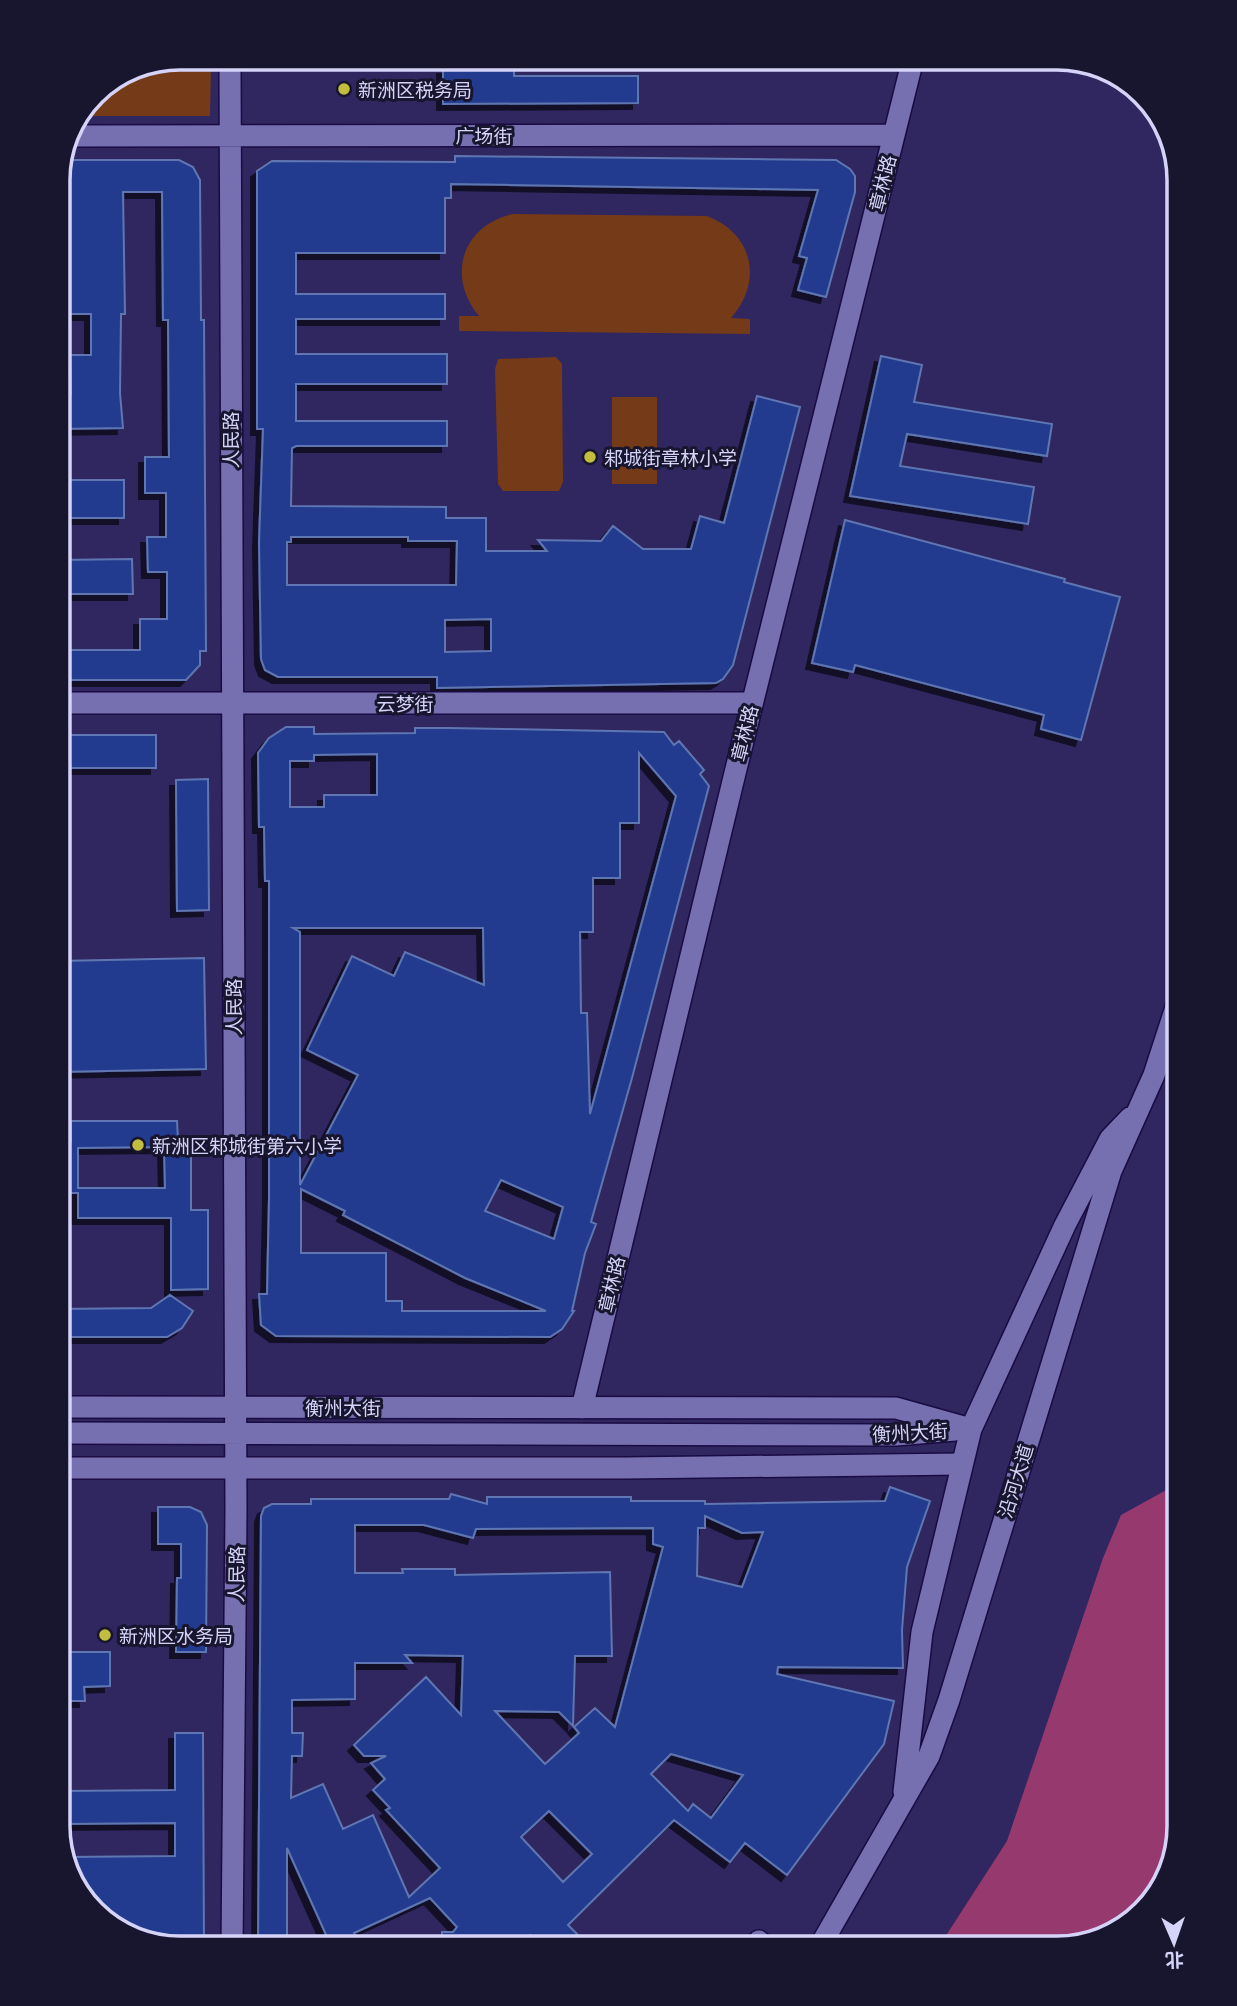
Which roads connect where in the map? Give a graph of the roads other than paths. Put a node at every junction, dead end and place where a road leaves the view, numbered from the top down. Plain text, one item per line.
1 (230, 70) edge
2 (910, 70) edge
3 (894, 135) junction
4 (79, 136) edge
5 (230, 136) junction
6 (70, 703) edge
7 (232, 703) junction
8 (752, 703) junction
9 (1167, 1035) edge
10 (1138, 1110) junction
11 (70, 1407) edge
12 (236, 1407) junction
13 (582, 1408) junction
14 (971, 1429) junction
15 (70, 1433) edge
16 (236, 1434) junction
17 (962, 1464) junction
18 (236, 1467) junction
19 (70, 1468) edge
20 (903, 1801) junction
21 (232, 1936) edge
22 (826, 1936) edge

1 - 5 street, 人民路
2 - 3 street, 章林路
3 - 5 street, 广场街
3 - 8 street, 章林路
4 - 5 street, 广场街
5 - 7 street, 人民路
6 - 7 street, 云梦街
7 - 8 street, 云梦街
7 - 12 street, 人民路
8 - 13 street, 章林路
9 - 10 street, 沿河大道
10 - 14 street
10 - 20 street, 沿河大道
11 - 12 street, 衡州大街
12 - 13 street, 衡州大街
12 - 16 street, 人民路
13 - 14 street, 衡州大街
14 - 16 street, 衡州大街
14 - 17 street
15 - 16 street, 衡州大街
16 - 18 street, 人民路
17 - 18 street
17 - 20 street
18 - 19 street
18 - 21 street, 人民路
20 - 22 street, 沿河大道

